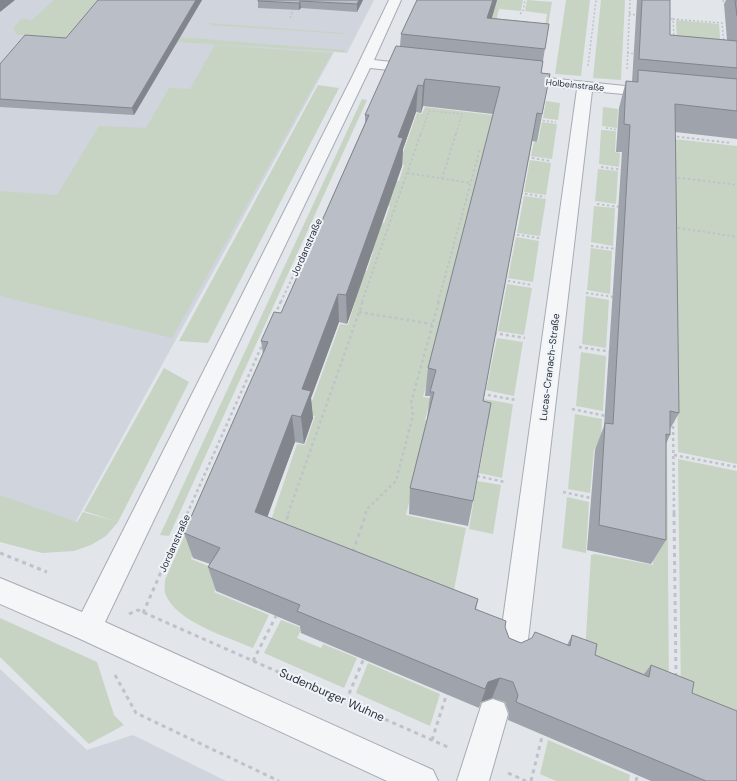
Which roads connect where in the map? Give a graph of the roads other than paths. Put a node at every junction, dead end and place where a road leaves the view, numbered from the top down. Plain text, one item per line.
1 (395, 0) edge
2 (366, 63) junction
3 (429, 70) edge
4 (508, 78) edge
5 (585, 86) junction
6 (669, 95) edge
7 (0, 591) edge
8 (88, 628) junction
9 (513, 648) edge
10 (493, 714) dead end
11 (476, 771) edge
12 (422, 781) edge

1 - 2 street
2 - 3 street
2 - 8 street
4 - 5 street, Holbeinstraße
5 - 6 street, Holbeinstraße
5 - 9 street, Lucas-Cranach-Straße
7 - 8 street
8 - 12 street
10 - 11 street

